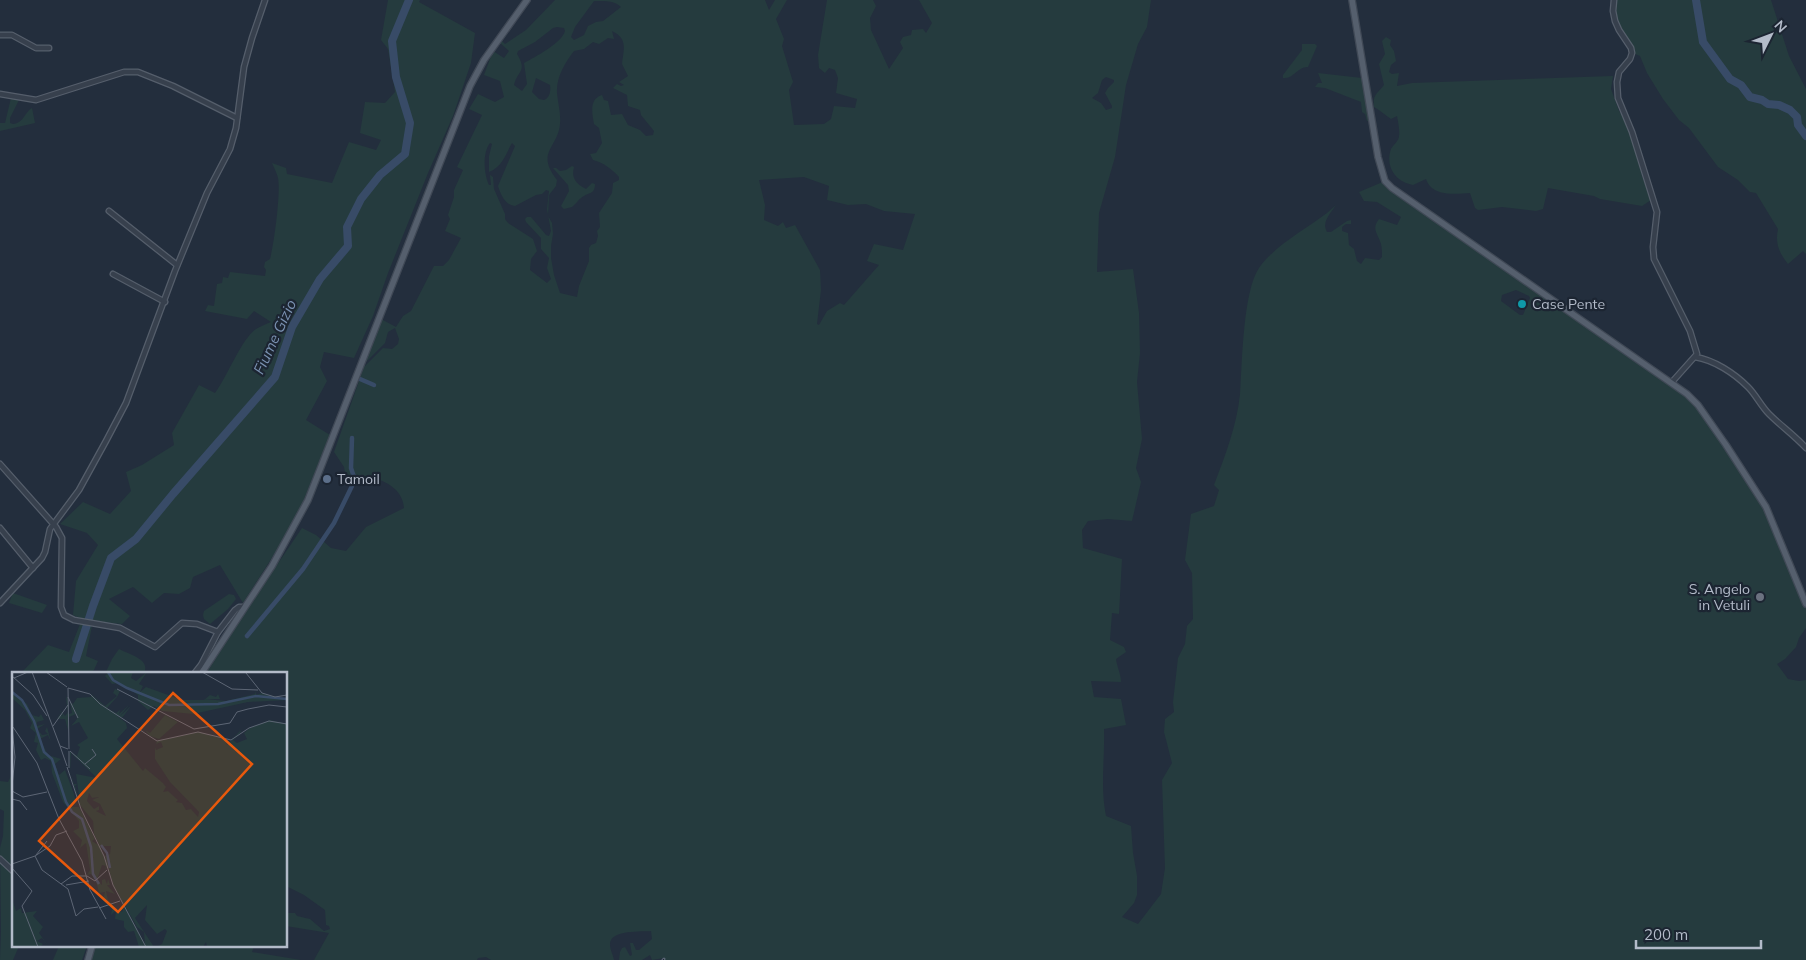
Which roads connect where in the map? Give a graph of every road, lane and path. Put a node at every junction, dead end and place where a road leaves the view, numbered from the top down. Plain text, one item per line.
1 (266, 0) edge
2 (528, 0) edge
3 (1352, 0) edge
4 (1614, 0) edge
5 (0, 35) edge
6 (49, 48) dead end
7 (0, 94) edge
8 (237, 118) junction
9 (109, 211) dead end
10 (178, 265) junction
11 (113, 274) dead end
12 (165, 302) junction
13 (1695, 357) junction
14 (1672, 382) junction
15 (1806, 448) edge
16 (0, 464) edge
17 (53, 524) junction
18 (0, 528) edge
19 (33, 568) junction
20 (0, 602) edge
21 (1806, 604) edge
22 (244, 607) junction
23 (218, 632) junction
24 (203, 667) junction
25 (197, 672) edge
26 (202, 672) edge
27 (0, 859) edge
28 (12, 870) edge

1 - 8 street
2 - 22 main road
3 - 14 main road
4 - 13 street
5 - 6 street
7 - 8 street
8 - 10 street
9 - 10 street
10 - 12 street
11 - 12 street
12 - 17 street
13 - 14 street
13 - 15 street
14 - 21 main road
16 - 17 street
17 - 19 street
17 - 23 street
18 - 19 street
19 - 20 street
22 - 23 street
22 - 24 main road
23 - 24 street
24 - 25 street
24 - 26 main road
27 - 28 street

